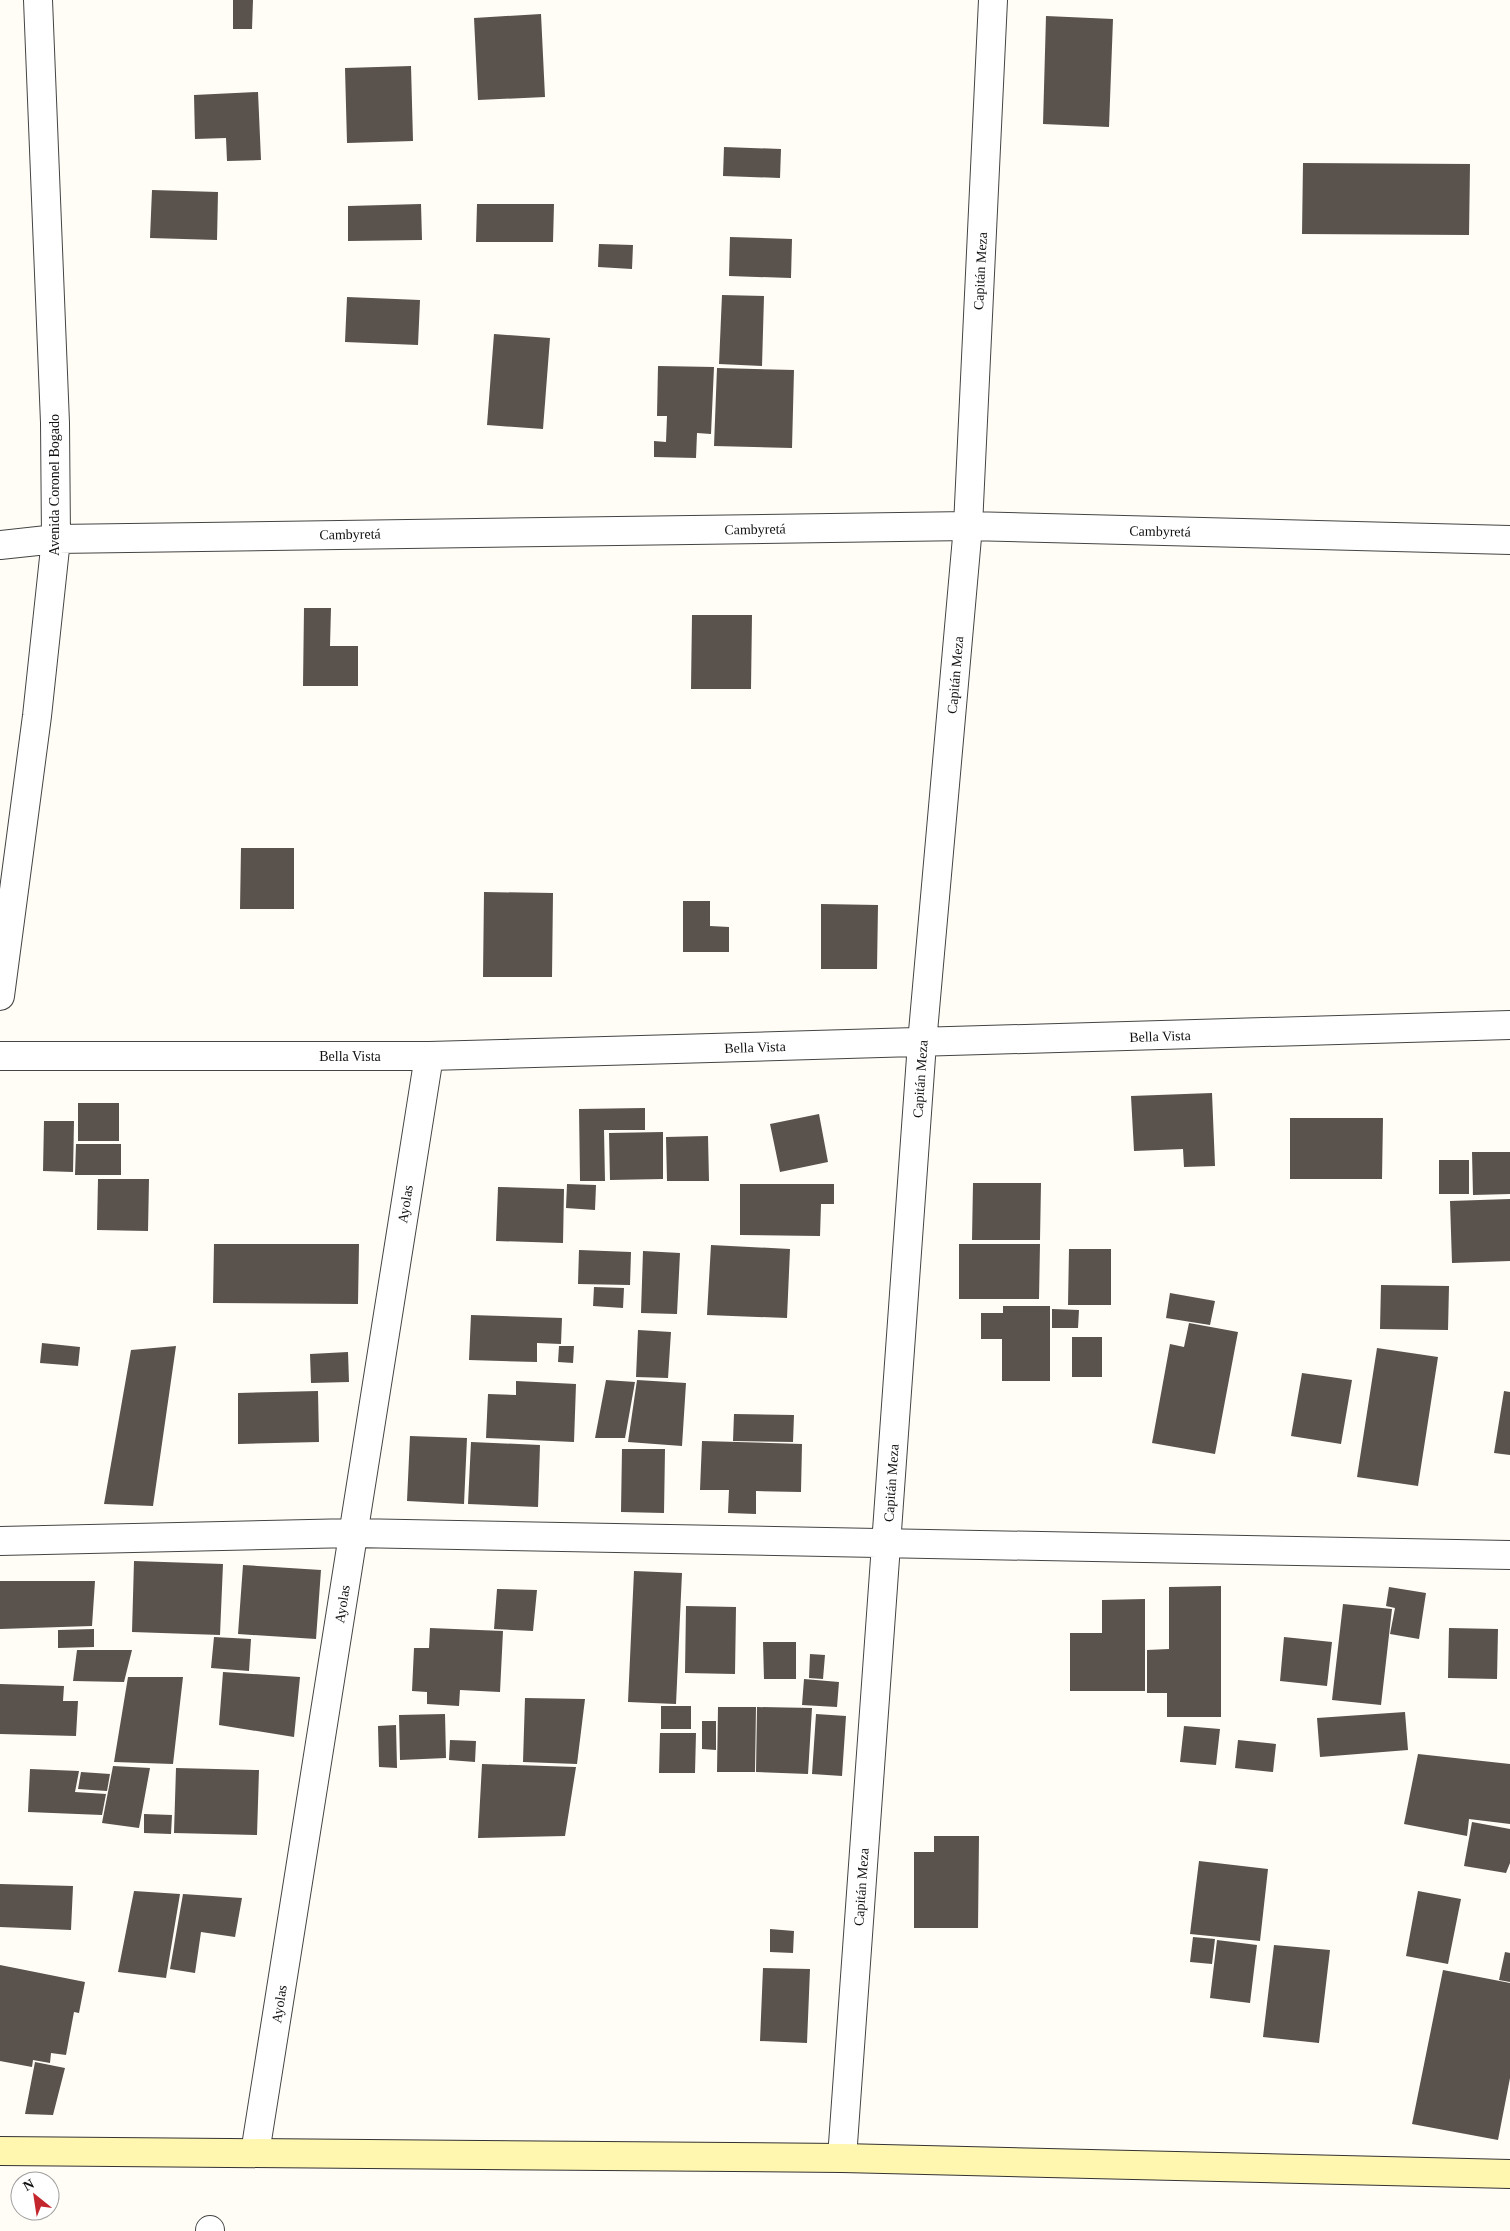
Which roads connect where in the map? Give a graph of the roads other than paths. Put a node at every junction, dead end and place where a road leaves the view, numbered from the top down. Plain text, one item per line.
1 (38, 0) edge
2 (993, 0) edge
3 (968, 526) junction
4 (56, 539) junction
5 (1510, 540) edge
6 (0, 545) edge
7 (0, 996) edge
8 (1510, 1025) edge
9 (922, 1043) junction
10 (0, 1056) edge
11 (429, 1056) junction
12 (354, 1533) junction
13 (0, 1541) edge
14 (886, 1542) junction
15 (1510, 1555) edge
16 (0, 2151) edge
17 (255, 2153) junction
18 (842, 2158) junction
19 (1510, 2174) edge

1 - 4 street, Avenida Coronel Bogado
2 - 3 street, Capitán Meza
3 - 4 street, Cambyretá
3 - 5 street, Cambyretá
3 - 9 street, Capitán Meza
4 - 6 street, Cambyretá
4 - 7 street, Avenida Coronel Bogado
8 - 9 street, Bella Vista
9 - 11 street, Bella Vista
9 - 14 street, Capitán Meza
10 - 11 street, Bella Vista
11 - 12 street, Ayolas
12 - 13 street
12 - 14 street
12 - 17 street, Ayolas
14 - 15 street
14 - 18 street, Capitán Meza
16 - 17 main road
17 - 18 main road
18 - 19 main road

